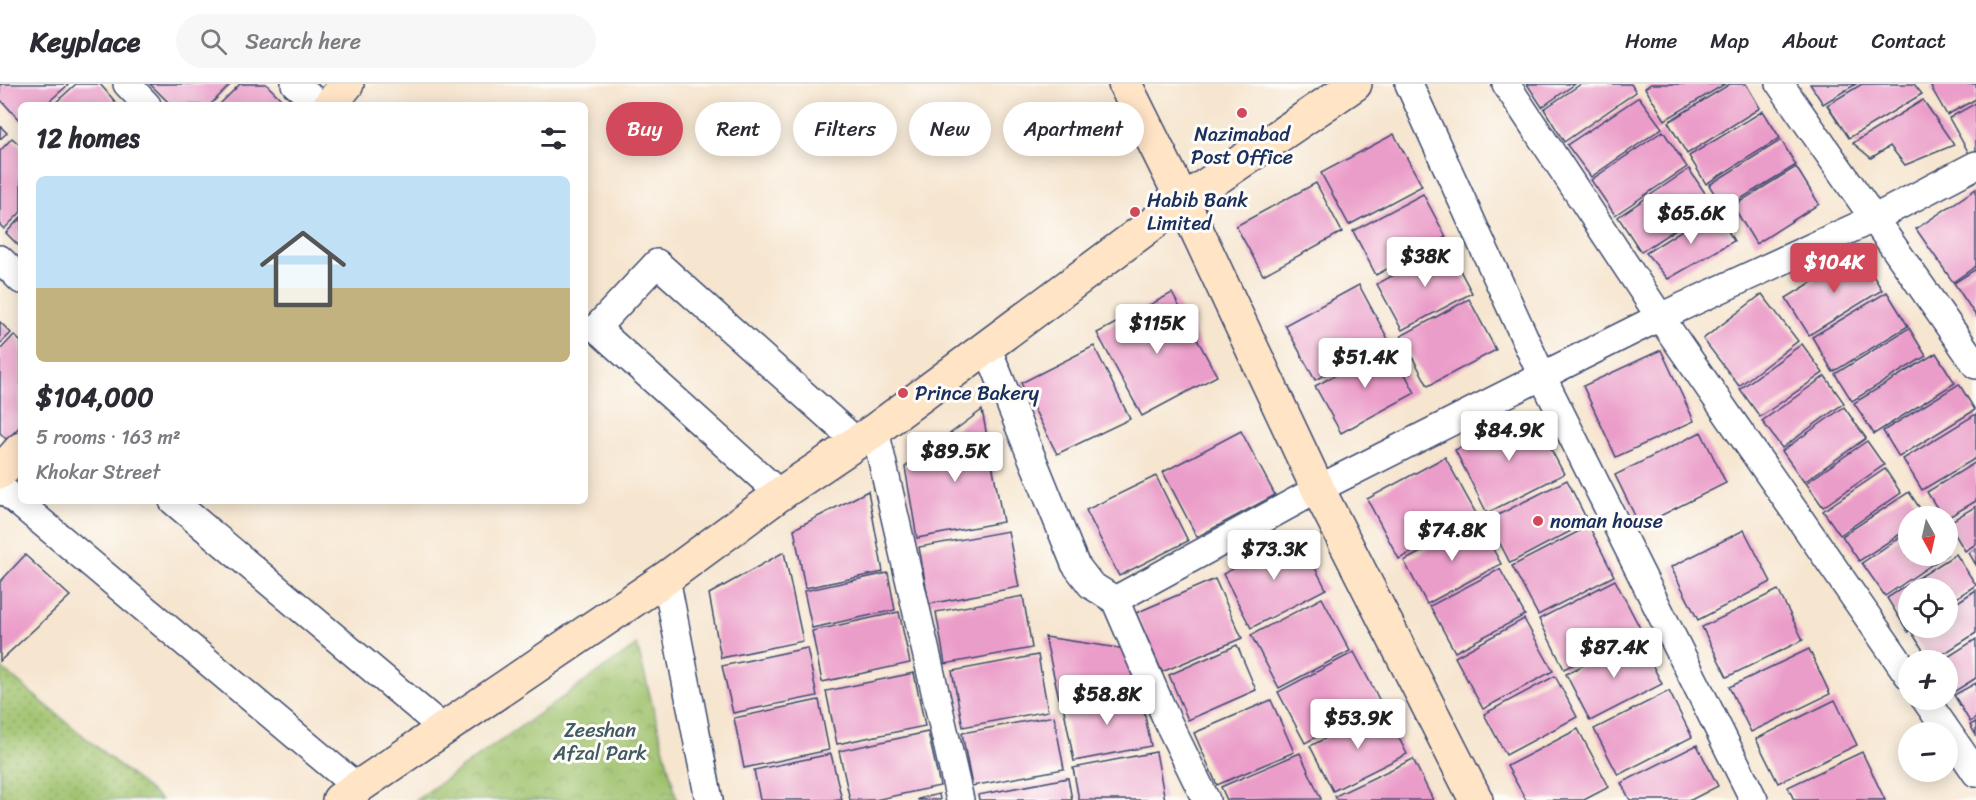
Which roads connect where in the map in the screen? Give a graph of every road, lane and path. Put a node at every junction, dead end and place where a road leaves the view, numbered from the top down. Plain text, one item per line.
1 (127, 84) edge
2 (295, 84) edge
3 (347, 84) edge
4 (1125, 84) edge
5 (1355, 84) edge
6 (1409, 84) edge
7 (1506, 84) edge
8 (1780, 84) edge
9 (144, 102) edge
10 (316, 102) edge
11 (332, 102) edge
12 (1976, 165) edge
13 (1183, 201) junction
14 (1875, 218) junction
15 (0, 259) edge
16 (18, 277) edge
17 (1660, 317) junction
18 (987, 347) junction
19 (1976, 365) edge
20 (1542, 376) junction
21 (866, 436) junction
22 (18, 451) edge
23 (0, 472) edge
24 (0, 487) edge
25 (1318, 489) junction
26 (780, 494) junction
27 (18, 503) edge
28 (19, 504) edge
29 (177, 504) edge
30 (666, 578) junction
31 (1115, 600) junction
32 (1898, 661) edge
33 (1933, 710) edge
34 (1167, 720) junction
35 (445, 730) junction
36 (1976, 773) edge
37 (349, 794) edge
38 (709, 800) edge
39 (960, 800) edge
40 (1185, 800) edge
41 (1206, 800) edge
42 (1476, 800) edge
43 (1754, 800) edge

1 - 9 street
2 - 10 street
3 - 11 street
4 - 13 street
5 - 13 street
6 - 20 street
7 - 17 street
8 - 14 street
12 - 14 street
13 - 18 street
13 - 25 street
14 - 17 street
14 - 19 street
15 - 16 street
17 - 20 street
17 - 32 street
18 - 21 street
18 - 31 street
20 - 25 street
20 - 43 street
21 - 26 street
21 - 26 street
21 - 39 street
22 - 23 street
24 - 27 street
25 - 31 street
25 - 42 street
26 - 30 street
28 - 37 street
29 - 35 street
30 - 35 street
30 - 38 street
31 - 34 street
33 - 36 street
34 - 40 street
34 - 41 street
35 - 37 street

